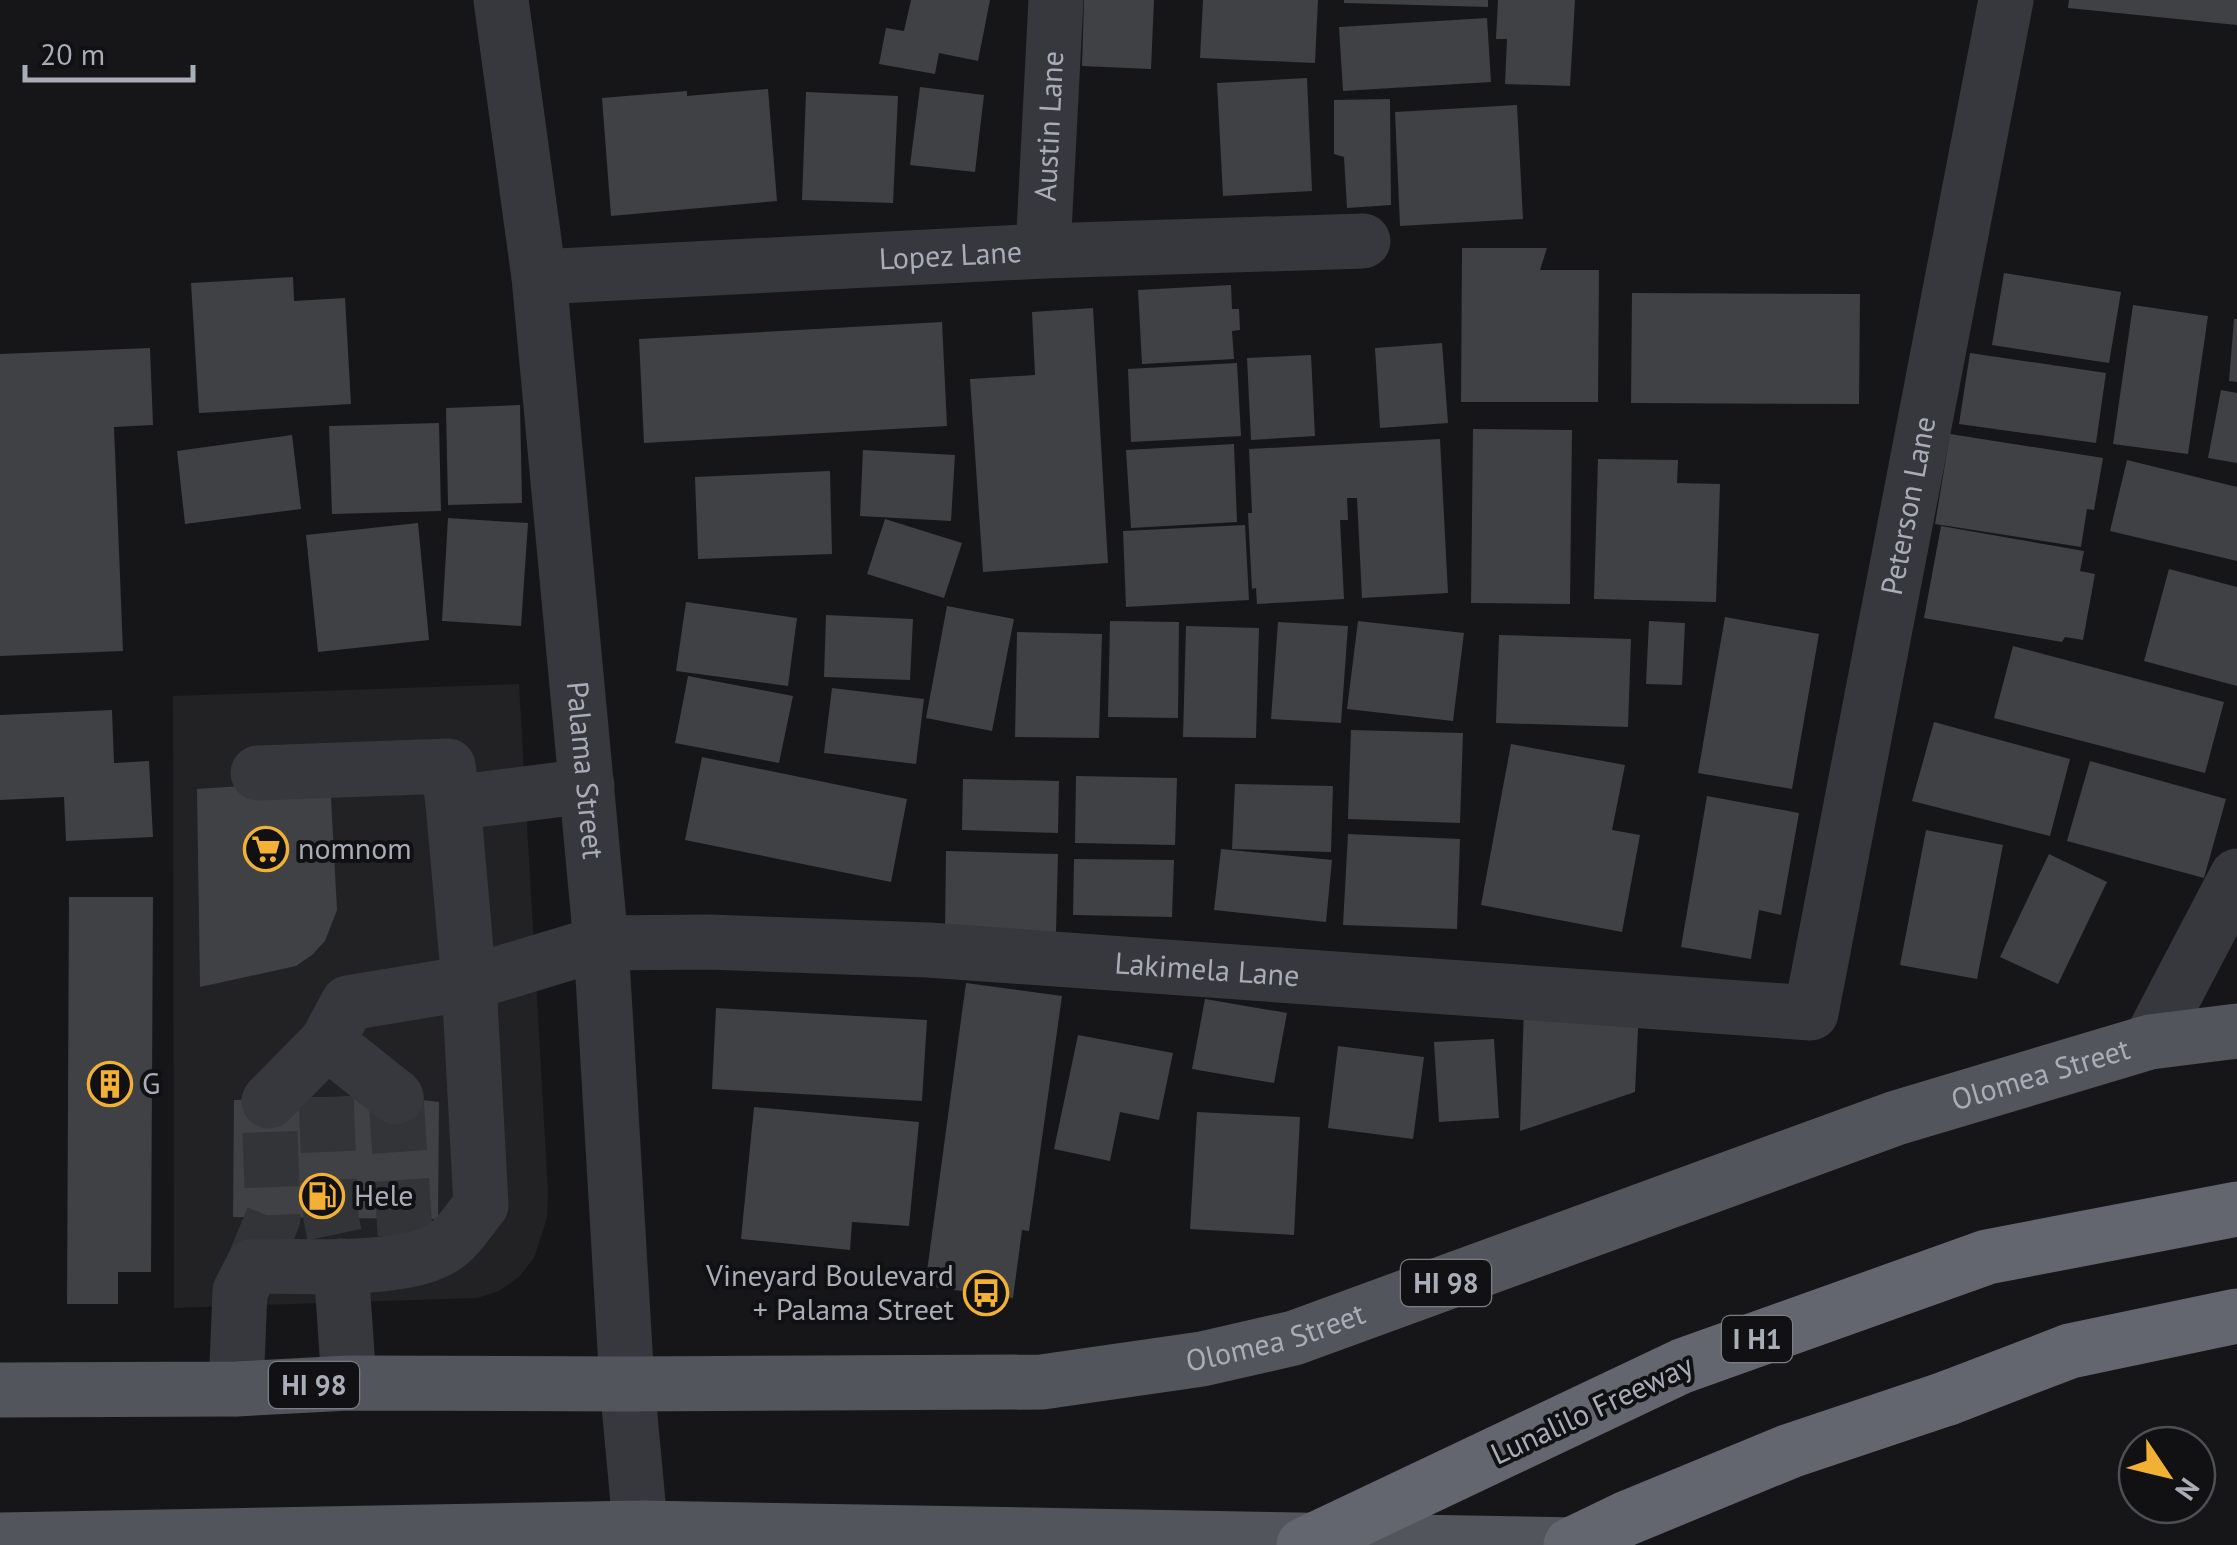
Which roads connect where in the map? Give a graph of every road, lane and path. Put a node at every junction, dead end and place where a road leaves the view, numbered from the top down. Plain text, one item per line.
1 (501, 0) edge
2 (1056, 0) edge
3 (2006, 0) edge
4 (1362, 241) dead end
5 (1042, 251) junction
6 (538, 277) junction
7 (258, 773) dead end
8 (586, 786) junction
9 (454, 803) junction
10 (2237, 876) edge
11 (601, 943) junction
12 (469, 983) junction
13 (1810, 1013) joint
14 (2237, 1032) edge
15 (327, 1042) junction
16 (2150, 1042) junction
17 (326, 1097) tunnel mouth
18 (396, 1097) dead end
19 (269, 1100) dead end
20 (2237, 1209) edge
21 (341, 1266) junction
22 (2237, 1316) edge
23 (349, 1383) junction
24 (627, 1384) junction
25 (236, 1389) junction
26 (0, 1390) edge
27 (642, 1536) edge
28 (0, 1540) edge
29 (1500, 1544) edge
30 (1304, 1545) edge
31 (1571, 1545) edge
32 (1580, 1545) edge

1 - 6 street, Palama Street
2 - 5 street, Austin Lane
3 - 13 street, Peterson Lane
4 - 5 street, Lopez Lane
5 - 6 street, Lopez Lane
6 - 8 street, Palama Street
7 - 9 street
8 - 9 street
8 - 11 street, Palama Street
9 - 12 street
10 - 16 street
11 - 12 street, Lakimela Lane
11 - 13 street, Lakimela Lane
11 - 24 street, Palama Street
12 - 15 street, Lakimela Lane
12 - 21 street
14 - 16 main road, Olomea Street / HI 98
15 - 17 street
15 - 18 street
15 - 19 street
16 - 24 main road, Olomea Street / HI 98
20 - 30 highway, Lunalilo Freeway / I H1, bridge
21 - 23 street
21 - 25 street
22 - 31 highway, bridge
23 - 24 main road, HI 98
23 - 25 main road, HI 98
24 - 27 street, Palama Street
25 - 26 main road, HI 98
27 - 28 main road
27 - 29 main road
29 - 32 main road

